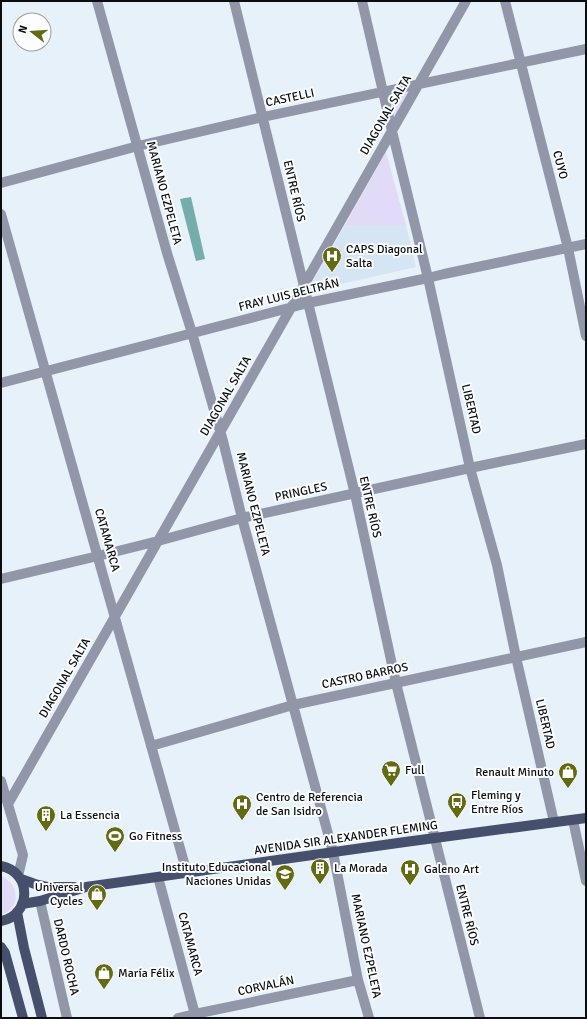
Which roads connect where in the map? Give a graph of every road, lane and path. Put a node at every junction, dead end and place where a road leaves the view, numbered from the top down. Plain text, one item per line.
1 (97, 1) edge
2 (234, 1) edge
3 (362, 1) edge
4 (466, 1) edge
5 (505, 1) edge
6 (586, 49) edge
7 (521, 63) junction
8 (419, 84) junction
9 (384, 92) junction
10 (263, 117) junction
11 (392, 131) junction
12 (138, 146) junction
13 (1, 183) edge
14 (1, 214) edge
15 (586, 244) edge
16 (568, 248) junction
17 (428, 278) junction
18 (304, 286) junction
19 (308, 303) junction
20 (292, 307) junction
21 (192, 333) junction
22 (586, 336) edge
23 (46, 371) junction
24 (1, 383) edge
25 (221, 432) junction
26 (586, 444) edge
27 (470, 468) junction
28 (355, 494) junction
29 (242, 518) junction
30 (158, 541) junction
31 (98, 556) junction
32 (1, 579) edge
33 (115, 616) junction
34 (586, 642) edge
35 (516, 657) junction
36 (396, 683) junction
37 (293, 705) junction
38 (151, 746) junction
39 (1, 781) edge
40 (8, 804) junction
41 (586, 818) edge
42 (573, 820) junction
43 (554, 822) junction
44 (434, 838) junction
45 (333, 852) junction
46 (1, 865) edge
47 (187, 873) junction
48 (19, 878) junction
49 (158, 878) junction
50 (586, 881) edge
51 (86, 887) junction
52 (40, 901) junction
53 (20, 908) junction
54 (1, 921) edge
55 (1, 947) edge
56 (358, 980) junction
57 (196, 1016) edge
58 (23, 1018) edge
59 (42, 1018) edge
60 (67, 1018) edge
61 (178, 1018) edge
62 (369, 1018) edge
63 (480, 1018) edge

1 - 12 street, MARIANO EZPELETA
2 - 10 street, ENTRE RÍOS
3 - 9 street, LIBERTAD
4 - 8 street, DIAGONAL SALTA
5 - 7 street, CUYO
6 - 7 street, CASTELLI
7 - 8 street, CASTELLI
7 - 16 street, CUYO
8 - 9 street, CASTELLI
8 - 11 street, DIAGONAL SALTA
9 - 10 street, CASTELLI
9 - 11 street, LIBERTAD
10 - 12 street, CASTELLI
10 - 18 street, ENTRE RÍOS
11 - 17 street, LIBERTAD
11 - 18 street, DIAGONAL SALTA
12 - 13 street, CASTELLI
12 - 21 street, MARIANO EZPELETA
14 - 23 street, CATAMARCA
15 - 16 street, FRAY LUIS BELTRÁN
16 - 17 street, FRAY LUIS BELTRÁN
16 - 22 street, CUYO
17 - 19 street, FRAY LUIS BELTRÁN
17 - 27 street, LIBERTAD
18 - 19 street, ENTRE RÍOS
18 - 20 street, DIAGONAL SALTA
19 - 20 street, FRAY LUIS BELTRÁN
19 - 28 street, ENTRE RÍOS
20 - 21 street, FRAY LUIS BELTRÁN
20 - 25 street, DIAGONAL SALTA
21 - 23 street, FRAY LUIS BELTRÁN
21 - 25 street, MARIANO EZPELETA
23 - 24 street, FRAY LUIS BELTRÁN
23 - 31 street, CATAMARCA
25 - 29 street, MARIANO EZPELETA
25 - 30 street, DIAGONAL SALTA
26 - 27 street, PRINGLES
27 - 28 street, PRINGLES
27 - 35 street, LIBERTAD
28 - 29 street, PRINGLES
28 - 36 street, ENTRE RÍOS
29 - 30 street, PRINGLES
29 - 37 street, MARIANO EZPELETA
30 - 31 street, PRINGLES
30 - 33 street, DIAGONAL SALTA
31 - 32 street, PRINGLES
31 - 33 street, CATAMARCA
33 - 38 street, CATAMARCA
33 - 40 street, DIAGONAL SALTA
34 - 35 street, CASTRO BARROS
35 - 36 street, CASTRO BARROS
35 - 43 street, LIBERTAD
36 - 37 street, CASTRO BARROS
36 - 44 street, ENTRE RÍOS
37 - 38 street, CASTRO BARROS
37 - 45 street, MARIANO EZPELETA
38 - 47 street, CATAMARCA
39 - 40 street
40 - 48 street
41 - 42 main road, AVENIDA SIR ALEXANDER FLEMING
42 - 43 main road, AVENIDA SIR ALEXANDER FLEMING
42 - 50 street
43 - 44 main road, AVENIDA SIR ALEXANDER FLEMING
44 - 45 main road, AVENIDA SIR ALEXANDER FLEMING
44 - 63 street, ENTRE RÍOS
45 - 47 main road, AVENIDA SIR ALEXANDER FLEMING
45 - 56 street, MARIANO EZPELETA
46 - 48 main road, AVENIDA SIR ALEXANDER FLEMING
47 - 49 main road, AVENIDA SIR ALEXANDER FLEMING
48 - 51 main road, AVENIDA SIR ALEXANDER FLEMING
48 - 53 main road
49 - 51 main road, AVENIDA SIR ALEXANDER FLEMING
49 - 57 street, CATAMARCA
51 - 52 main road, AVENIDA SIR ALEXANDER FLEMING
52 - 53 main road, AVENIDA SIR ALEXANDER FLEMING
52 - 60 street, DARDO ROCHA
53 - 54 main road, AVENIDA SIR ALEXANDER FLEMING
53 - 59 main road
55 - 58 main road
56 - 57 street, CORVALÁN
56 - 62 street, MARIANO EZPELETA
57 - 61 street, CORVALÁN

